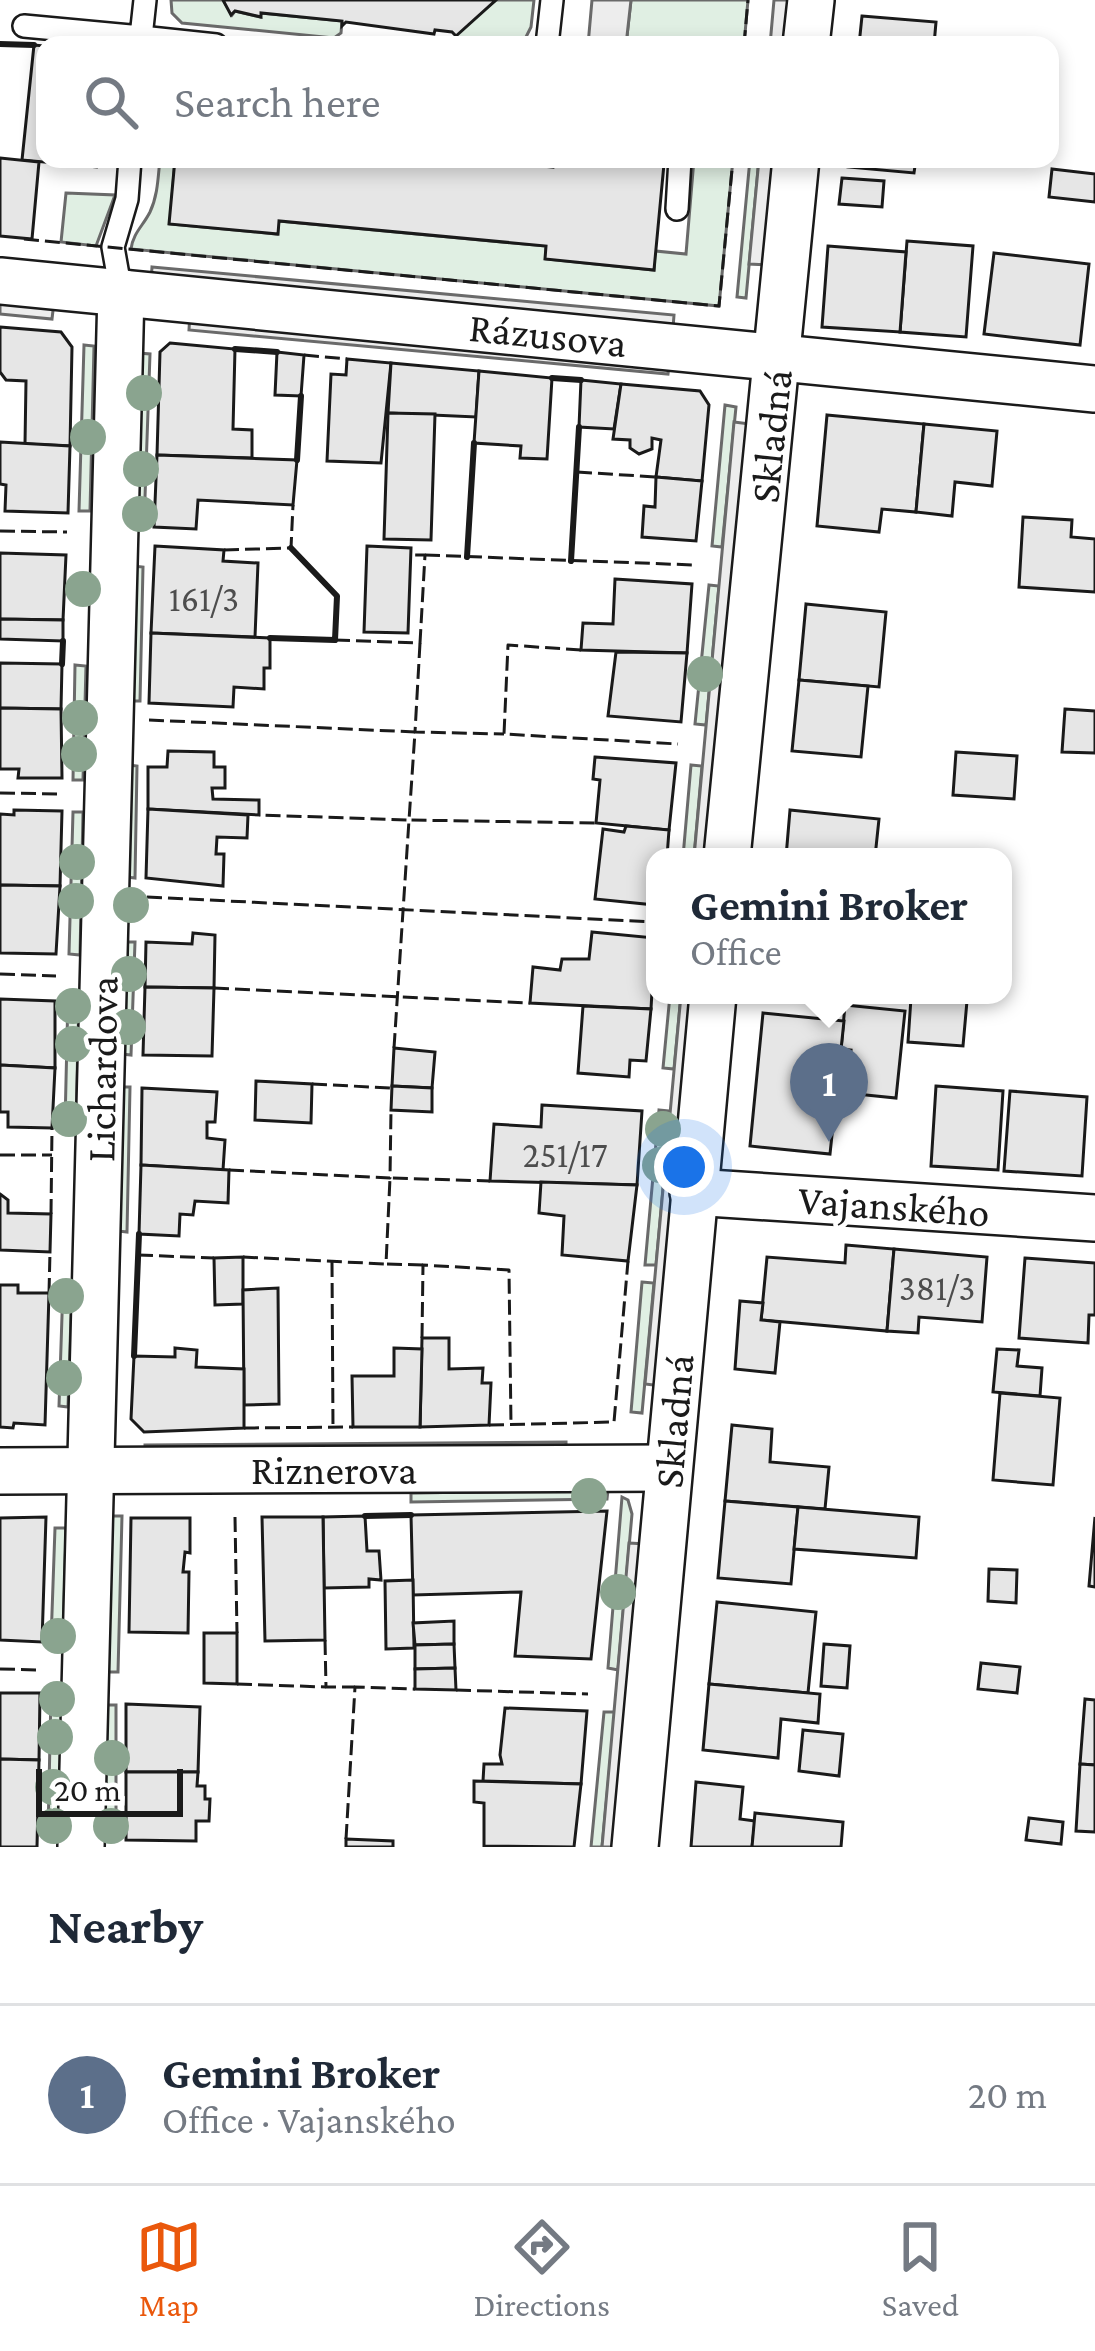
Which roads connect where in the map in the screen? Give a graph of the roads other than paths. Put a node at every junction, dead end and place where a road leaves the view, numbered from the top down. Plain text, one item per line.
1 (145, 0) edge
2 (552, 0) edge
3 (811, 0) edge
4 (24, 26) dead end
5 (101, 36) edge
6 (141, 36) edge
7 (548, 36) edge
8 (807, 36) edge
9 (129, 168) edge
10 (679, 168) edge
11 (795, 168) edge
12 (677, 209) dead end
13 (0, 281) edge
14 (121, 292) junction
15 (778, 357) junction
16 (1095, 388) edge
17 (728, 848) edge
18 (712, 1004) edge
19 (693, 1192) junction
20 (1095, 1218) edge
21 (668, 1468) junction
22 (90, 1470) junction
23 (0, 1471) edge
24 (81, 1847) edge
25 (635, 1847) edge

1 - 6 lane
2 - 7 lane
3 - 8 street
4 - 5 lane
9 - 14 lane
10 - 12 lane
11 - 15 street, Skladná
13 - 14 street, Rázusova
14 - 15 street, Rázusova
14 - 22 street, Lichardova
15 - 16 street, Rázusova
15 - 17 street, Skladná
18 - 19 street, Skladná
19 - 20 street, Vajanského
19 - 21 street, Skladná
21 - 22 street, Riznerova
21 - 25 street, Skladná
22 - 23 street, Riznerova
22 - 24 street, Lichardova

